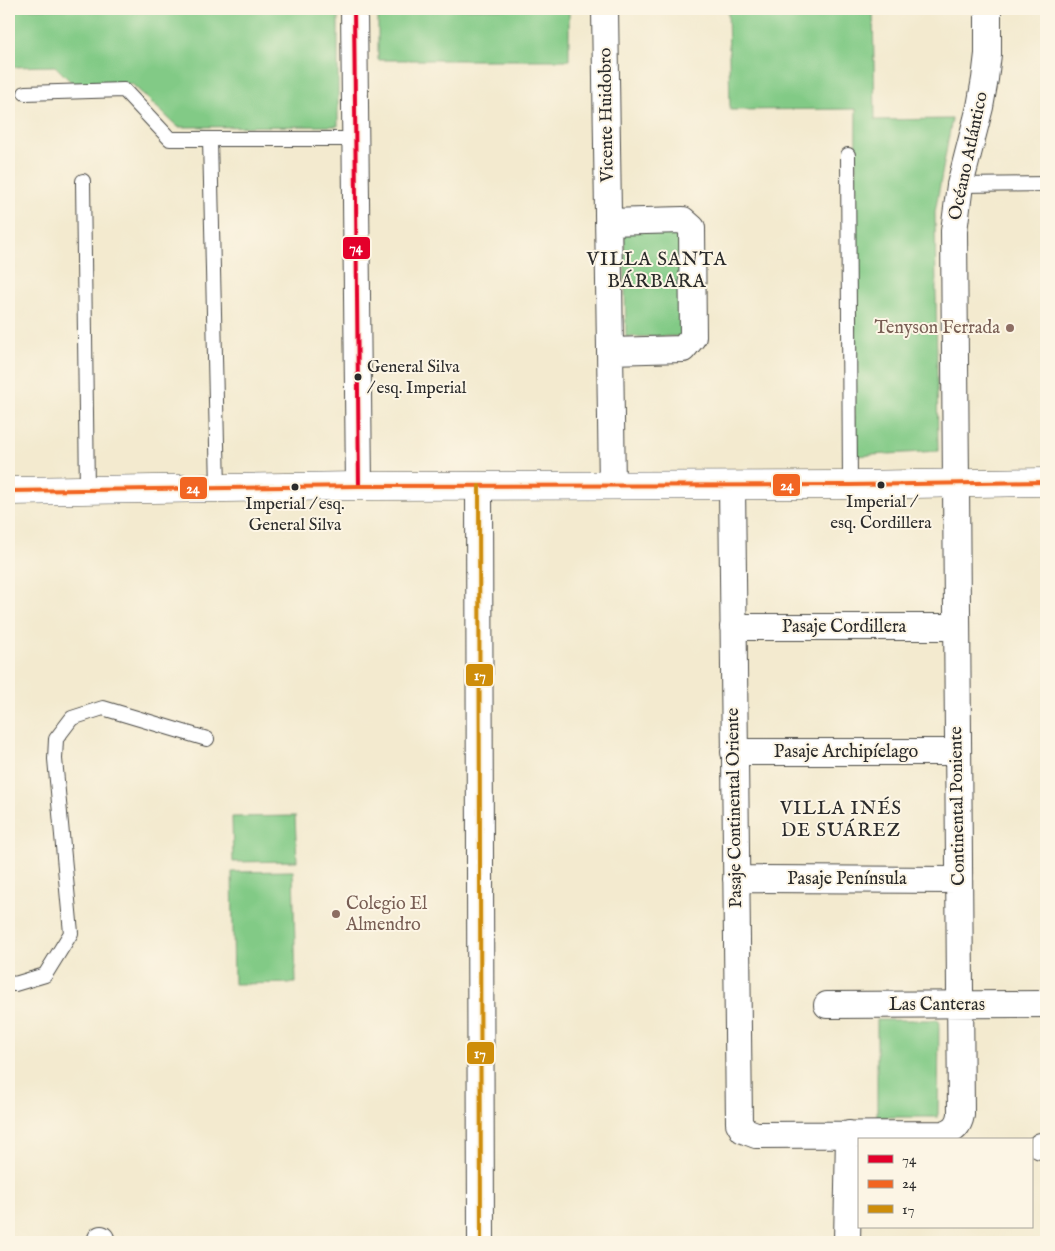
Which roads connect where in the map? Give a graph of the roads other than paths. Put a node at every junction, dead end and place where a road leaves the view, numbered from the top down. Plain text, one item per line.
1 (354, 9) edge
2 (605, 9) edge
3 (988, 9) edge
4 (25, 92) dead end
5 (210, 139) junction
6 (355, 139) junction
7 (848, 155) dead end
8 (83, 181) dead end
9 (1046, 184) edge
10 (960, 185) junction
11 (608, 222) junction
12 (610, 351) junction
13 (1046, 482) edge
14 (954, 483) junction
15 (732, 485) junction
16 (850, 485) junction
17 (359, 486) junction
18 (478, 486) junction
19 (612, 486) junction
20 (218, 488) junction
21 (87, 490) junction
22 (9, 491) edge
23 (733, 627) junction
24 (956, 627) junction
25 (207, 739) dead end
26 (734, 752) junction
27 (957, 752) junction
28 (736, 879) junction
29 (958, 880) junction
30 (9, 983) edge
31 (1046, 1004) edge
32 (827, 1005) dead end
33 (960, 1005) junction
34 (849, 1134) junction
35 (481, 1242) edge
36 (847, 1242) edge

1 - 6 street
2 - 11 street, Vicente Huidobro
3 - 10 street, Océano Atlántico
4 - 5 lane
5 - 6 lane
5 - 20 lane
6 - 17 street
7 - 16 lane
8 - 21 lane
9 - 10 lane
10 - 14 street, Océano Atlántico
11 - 12 street, Vicente Huidobro
11 - 12 street
12 - 19 street, Vicente Huidobro
13 - 14 street
14 - 16 street
14 - 24 street, Continental Poniente
15 - 16 street
15 - 19 street
15 - 23 street, Pasaje Continental Oriente
17 - 18 street
17 - 20 street
18 - 19 street
18 - 35 street
20 - 21 street
21 - 22 street
23 - 24 street, Pasaje Cordillera
23 - 26 street, Pasaje Continental Oriente
24 - 27 street, Continental Poniente
25 - 30 lane
26 - 27 street, Pasaje Archipíelago
26 - 28 street, Pasaje Continental Oriente
27 - 29 street, Continental Poniente
28 - 29 street, Pasaje Península
28 - 34 street, Pasaje Continental Oriente
29 - 33 street, Continental Poniente
31 - 33 street, Las Canteras
32 - 33 street, Las Canteras
33 - 34 street, Continental Poniente
34 - 36 street

